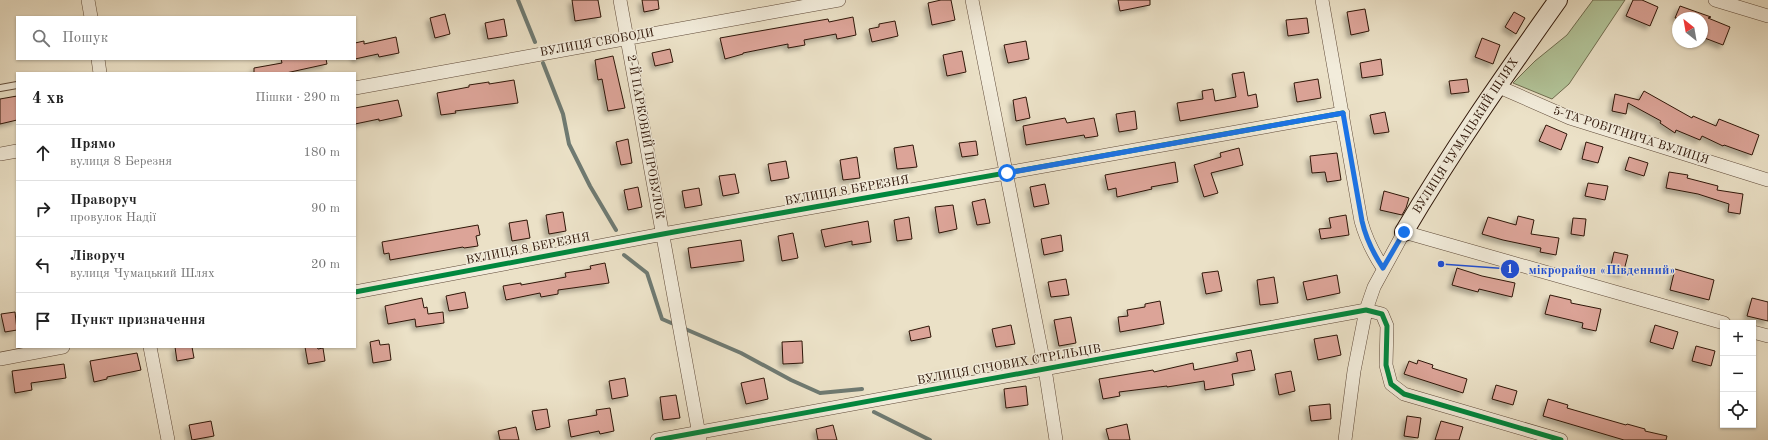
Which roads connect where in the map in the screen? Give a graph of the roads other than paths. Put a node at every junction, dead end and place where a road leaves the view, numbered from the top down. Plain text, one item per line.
1 (88, 0) edge
2 (620, 0) edge
3 (839, 0) edge
4 (972, 0) edge
5 (1322, 0) edge
6 (1558, 0) edge
7 (1715, 0) edge
8 (91, 16) edge
9 (1768, 16) edge
10 (627, 38) junction
11 (98, 60) edge
12 (100, 72) edge
13 (16, 85) edge
14 (1497, 86) junction
15 (0, 88) edge
16 (356, 88) edge
17 (1343, 113) junction
18 (16, 150) edge
19 (0, 154) edge
20 (1007, 173) junction
21 (1768, 180) edge
22 (1404, 232) junction
23 (663, 234) junction
24 (1383, 268) junction
25 (356, 292) edge
26 (1366, 310) junction
27 (1720, 322) edge
28 (1756, 333) edge
29 (1768, 336) edge
30 (58, 348) edge
31 (150, 348) edge
32 (0, 359) edge
33 (1045, 369) junction
34 (699, 436) edge
35 (168, 440) edge
36 (657, 440) edge
37 (1056, 440) edge
38 (1345, 440) edge
39 (1561, 440) edge

1 - 8 street
2 - 10 street, 2-Й ПАРКОВИЙ ПРОВУЛОК
3 - 10 street, ВУЛИЦЯ СВОБОДИ
4 - 20 street
5 - 17 street
6 - 14 street, ВУЛИЦЯ ЧУМАЦЬКИЙ ШЛЯХ
7 - 9 street
10 - 16 street, ВУЛИЦЯ СВОБОДИ
10 - 23 street, 2-Й ПАРКОВИЙ ПРОВУЛОК
11 - 12 street
13 - 15 lane
14 - 21 street, 5-ТА РОБІТНИЧА ВУЛИЦЯ
14 - 22 street, ВУЛИЦЯ ЧУМАЦЬКИЙ ШЛЯХ
17 - 20 street, ВУЛИЦЯ 8 БЕРЕЗНЯ
17 - 24 street
18 - 19 street
20 - 23 street, ВУЛИЦЯ 8 БЕРЕЗНЯ
20 - 33 street
22 - 24 street, ВУЛИЦЯ ЧУМАЦЬКИЙ ШЛЯХ
22 - 27 street
23 - 25 street, ВУЛИЦЯ 8 БЕРЕЗНЯ
23 - 34 street, 2-Й ПАРКОВИЙ ПРОВУЛОК
24 - 26 street, ВУЛИЦЯ ЧУМАЦЬКИЙ ШЛЯХ
26 - 33 street, ВУЛИЦЯ СІЧОВИХ СТРІЛЬЦІВ
26 - 38 street, ВУЛИЦЯ ЧУМАЦЬКИЙ ШЛЯХ
26 - 39 street
28 - 29 street
30 - 32 street
31 - 35 street
33 - 34 street, ВУЛИЦЯ СІЧОВИХ СТРІЛЬЦІВ
33 - 37 street
34 - 36 street, ВУЛИЦЯ СІЧОВИХ СТРІЛЬЦІВ

